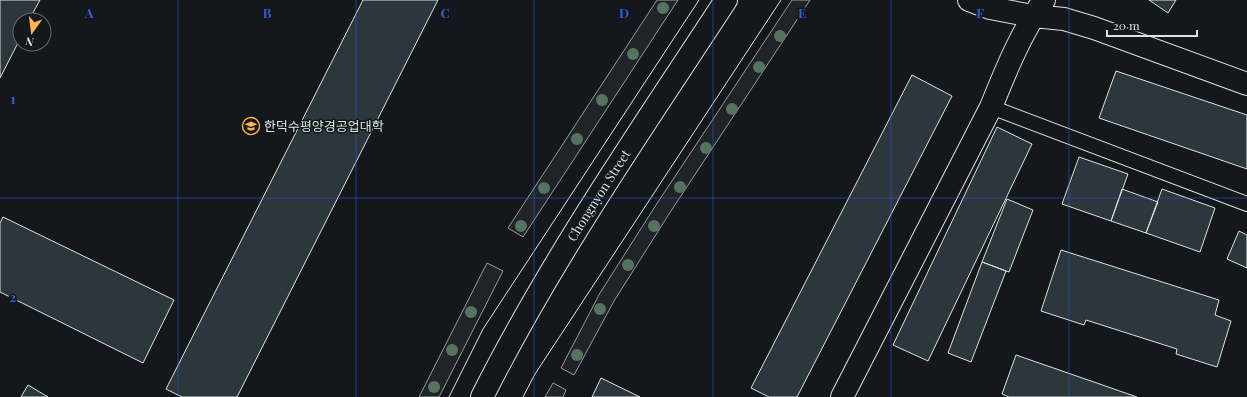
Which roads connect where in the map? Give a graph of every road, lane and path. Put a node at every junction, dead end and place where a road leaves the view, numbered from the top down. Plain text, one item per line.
1 (726, 0) edge
2 (969, 0) edge
3 (1039, 8) edge
4 (1247, 84) edge
5 (991, 107) junction
6 (1247, 204) edge
7 (482, 397) edge
8 (842, 397) edge

1 - 7 street, Chongnyon Street
2 - 3 street
3 - 4 street
3 - 5 street
5 - 6 lane
5 - 8 street

